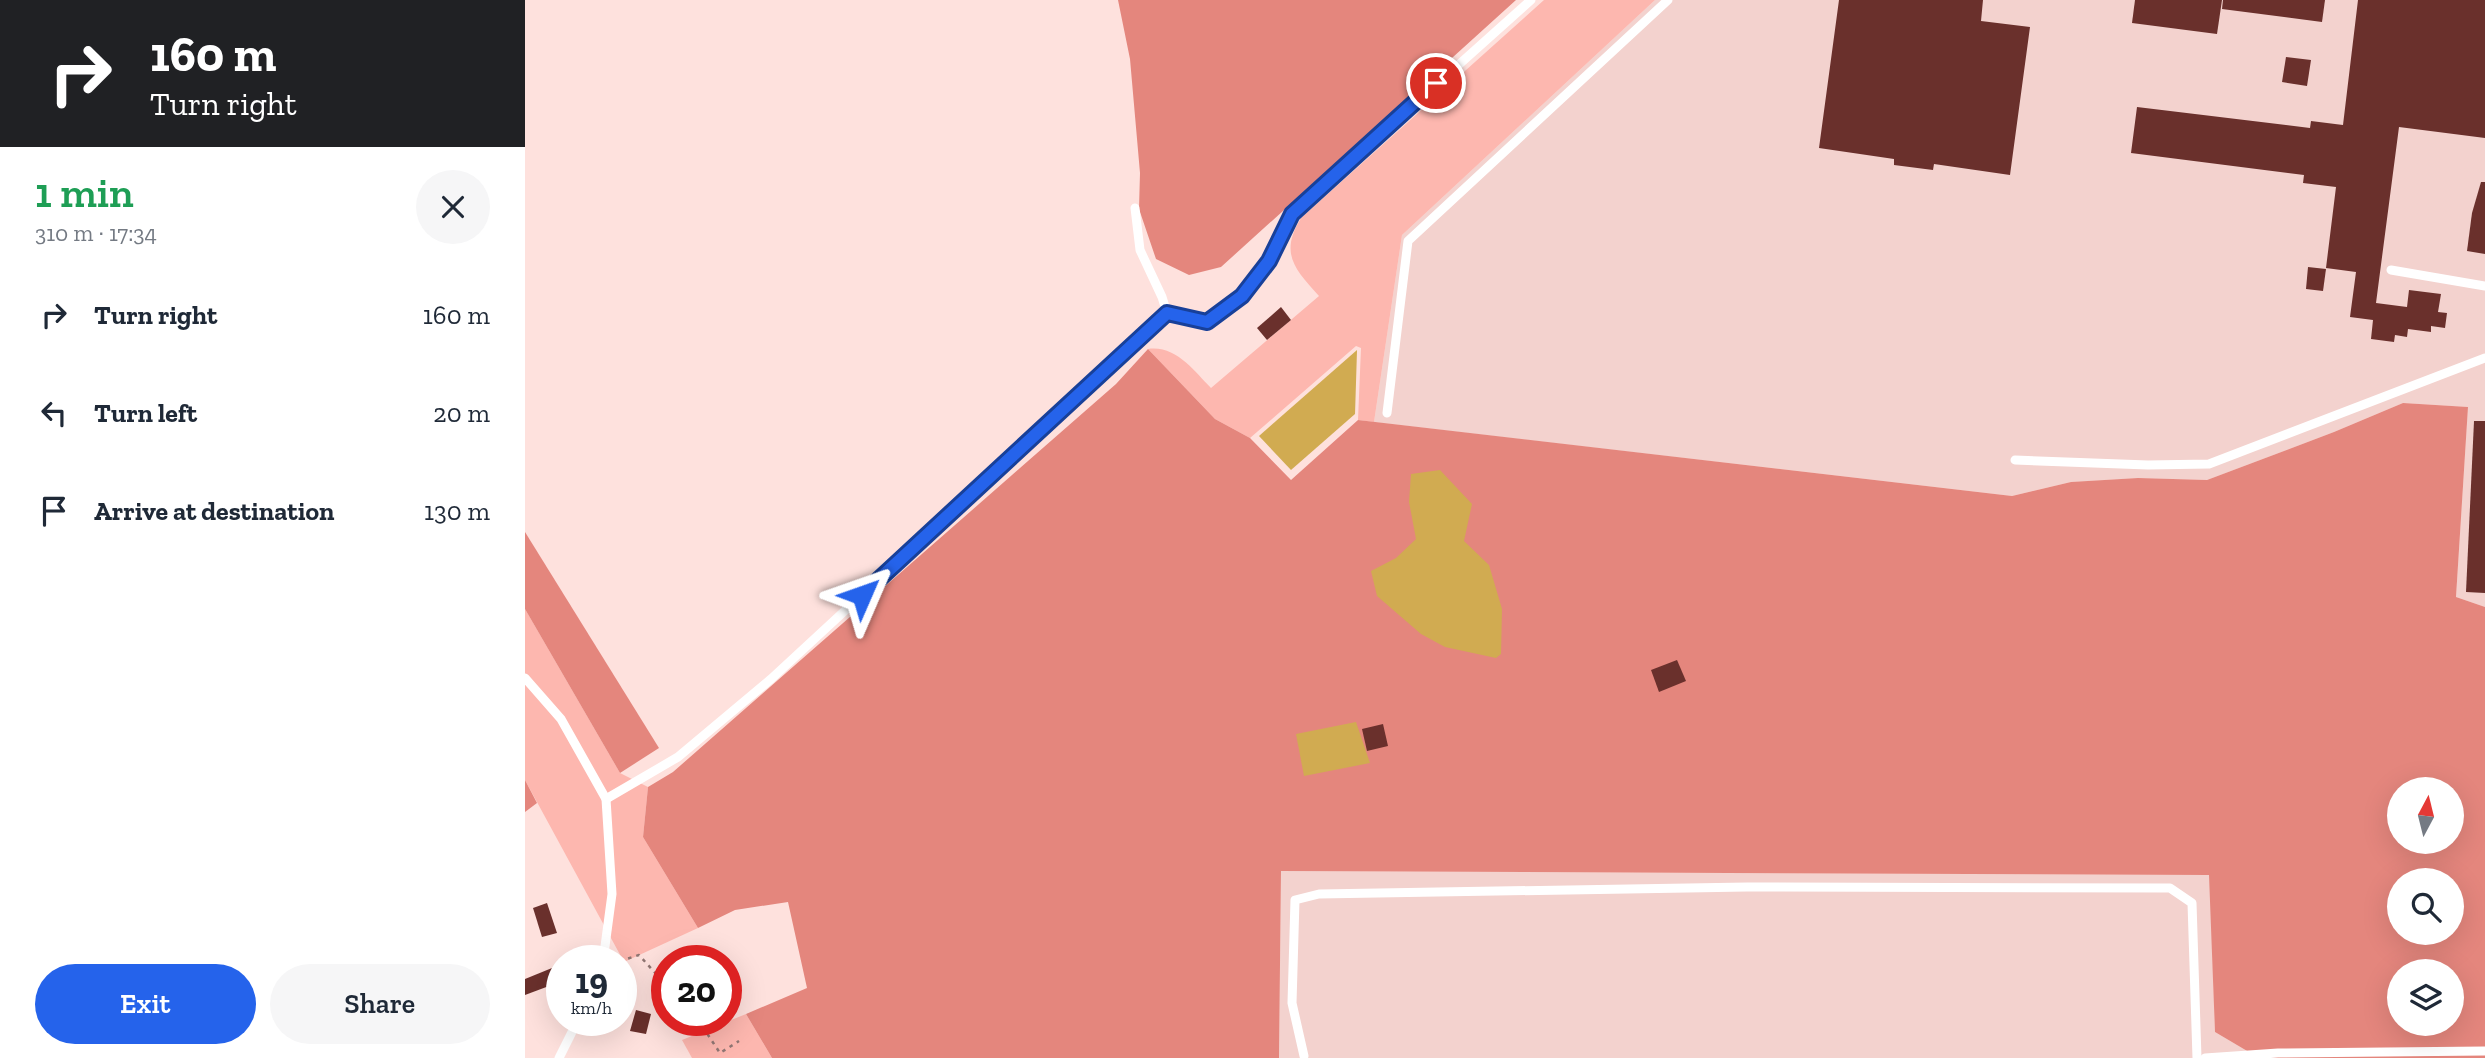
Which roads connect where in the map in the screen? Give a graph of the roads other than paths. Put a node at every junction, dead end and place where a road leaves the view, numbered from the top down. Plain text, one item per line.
1 (1531, 0) edge
2 (1668, 0) edge
3 (1135, 208) dead end
4 (2391, 270) dead end
5 (2485, 286) edge
6 (1167, 313) junction
7 (2485, 358) edge
8 (1387, 413) dead end
9 (2015, 460) dead end
10 (525, 678) edge
11 (606, 799) junction
12 (605, 945) edge
13 (569, 1036) edge
14 (2485, 1051) edge
15 (1304, 1056) dead end
16 (559, 1058) edge
17 (2197, 1058) edge
18 (2205, 1058) edge

1 - 6 lane
2 - 8 lane
3 - 6 lane
4 - 5 lane
6 - 11 lane
7 - 9 lane
10 - 11 lane
11 - 12 lane
13 - 16 lane
14 - 18 lane
15 - 17 lane

